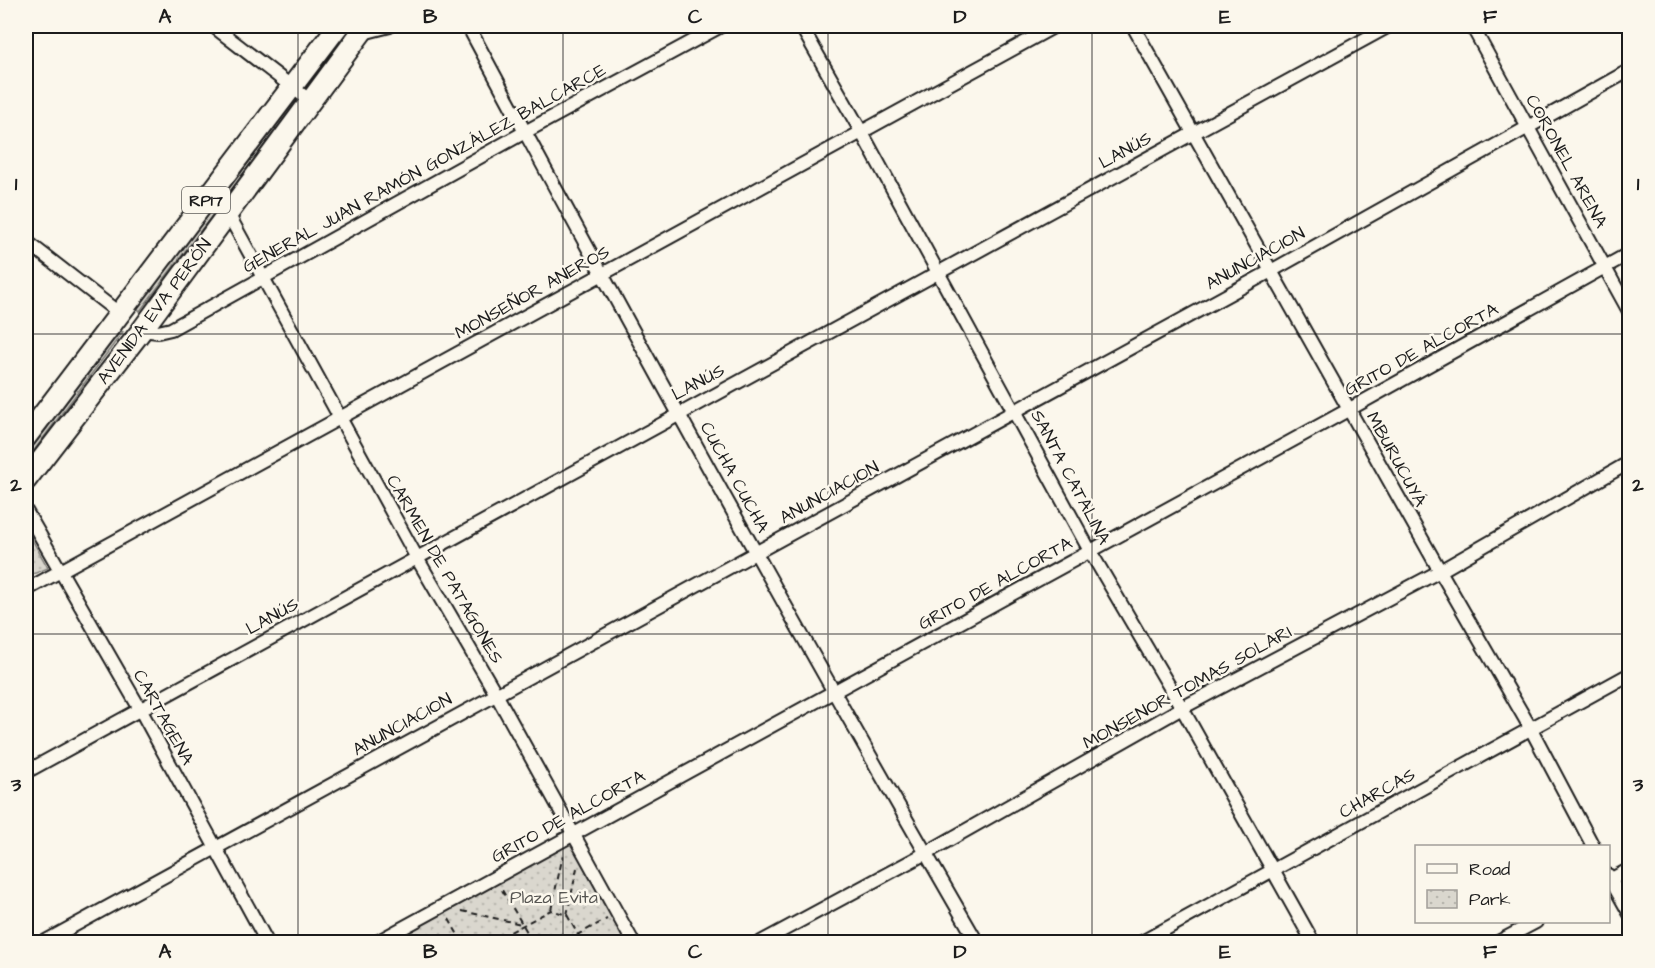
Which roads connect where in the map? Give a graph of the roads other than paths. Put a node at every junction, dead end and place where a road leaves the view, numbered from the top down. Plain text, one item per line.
1 (213, 26) edge
2 (338, 26) edge
3 (390, 26) edge
4 (468, 26) edge
5 (721, 26) edge
6 (801, 26) edge
7 (1055, 26) edge
8 (1133, 26) edge
9 (1389, 26) edge
10 (1472, 26) edge
11 (363, 30) edge
12 (1629, 70) edge
13 (292, 87) junction
14 (309, 100) junction
15 (1528, 128) junction
16 (525, 132) junction
17 (862, 133) junction
18 (1192, 133) junction
19 (227, 212) junction
20 (26, 241) edge
21 (1629, 253) edge
22 (1604, 267) junction
23 (1271, 271) junction
24 (938, 274) junction
25 (602, 275) junction
26 (262, 278) junction
27 (1629, 313) edge
28 (120, 314) junction
29 (142, 330) junction
30 (1348, 410) junction
31 (1015, 411) junction
32 (679, 413) junction
33 (340, 417) junction
34 (26, 437) edge
35 (1629, 462) edge
36 (26, 480) edge
37 (26, 511) edge
38 (1090, 551) junction
39 (756, 553) junction
40 (417, 558) junction
41 (60, 571) junction
42 (1440, 571) junction
43 (26, 590) edge
44 (1629, 674) edge
45 (832, 692) junction
46 (496, 693) junction
47 (1182, 708) junction
48 (140, 709) junction
49 (1531, 729) junction
50 (26, 772) edge
51 (569, 835) junction
52 (1592, 845) edge
53 (215, 848) junction
54 (926, 854) junction
55 (1629, 869) edge
56 (1273, 870) junction
57 (1610, 878) edge
58 (1610, 881) edge
59 (1629, 914) edge
60 (1532, 923) edge
61 (44, 942) edge
62 (267, 942) edge
63 (377, 942) edge
64 (633, 942) edge
65 (762, 942) edge
66 (977, 942) edge
67 (1142, 942) edge
68 (1313, 942) edge
69 (1498, 942) edge

1 - 13 street
2 - 13 main road, AVENIDA EVA PERÓN / RP17
3 - 11 street
4 - 16 street, CUCHA CUCHA
5 - 16 street, GENERAL JUAN RAMÓN GONZÁLEZ BALCARCE
6 - 17 street, SANTA CATALINA
7 - 17 street, MONSEÑOR ANEROS
8 - 18 street, MBURUCUYÁ
9 - 18 street, LANÚS
10 - 15 street, CORONEL ARENA
11 - 14 main road, AVENIDA EVA PERÓN / RP17
12 - 15 street, ANUNCIACION
13 - 14 street
13 - 28 main road, AVENIDA EVA PERÓN / RP17
14 - 19 main road, AVENIDA EVA PERÓN / RP17
15 - 22 street, CORONEL ARENA
15 - 23 street, ANUNCIACION
16 - 25 street, CUCHA CUCHA
16 - 26 street, GENERAL JUAN RAMÓN GONZÁLEZ BALCARCE
17 - 24 street, SANTA CATALINA
17 - 25 street, MONSEÑOR ANEROS
18 - 23 street, MBURUCUYÁ
18 - 24 street, LANÚS
19 - 26 street, CARMEN DE PATAGONES
19 - 29 main road, AVENIDA EVA PERÓN / RP17
20 - 28 street
21 - 22 street, GRITO DE ALCORTA
22 - 27 street, CORONEL ARENA
22 - 30 street, GRITO DE ALCORTA
23 - 30 street, MBURUCUYÁ
23 - 31 street, ANUNCIACION
24 - 31 street, SANTA CATALINA
24 - 32 street, LANÚS
25 - 32 street, CUCHA CUCHA
25 - 33 street, MONSEÑOR ANEROS
26 - 29 street, GENERAL JUAN RAMÓN GONZÁLEZ BALCARCE
26 - 33 street, CARMEN DE PATAGONES
28 - 34 main road, AVENIDA EVA PERÓN / RP17
29 - 36 main road, AVENIDA EVA PERÓN / RP17
30 - 38 street, GRITO DE ALCORTA
30 - 42 street, MBURUCUYÁ
31 - 38 street, SANTA CATALINA
31 - 39 street, ANUNCIACION
32 - 39 street, CUCHA CUCHA
32 - 40 street, LANÚS
33 - 40 street, CARMEN DE PATAGONES
33 - 41 street, MONSEÑOR ANEROS
35 - 42 street, MONSENOR TOMAS SOLARI
37 - 41 street, CARTAGENA
38 - 45 street, GRITO DE ALCORTA
38 - 47 street, SANTA CATALINA
39 - 45 street, CUCHA CUCHA
39 - 46 street, ANUNCIACION
40 - 46 street, CARMEN DE PATAGONES
40 - 48 street, LANÚS
41 - 43 street, MONSEÑOR ANEROS
41 - 48 street, CARTAGENA
42 - 47 street, MONSENOR TOMAS SOLARI
42 - 49 street, MBURUCUYÁ
44 - 49 street, CHARCAS
45 - 51 street, GRITO DE ALCORTA
45 - 54 street, CUCHA CUCHA
46 - 51 street, CARMEN DE PATAGONES
46 - 53 street, ANUNCIACION
47 - 54 street, MONSENOR TOMAS SOLARI
47 - 56 street, SANTA CATALINA
48 - 50 street, LANÚS
48 - 53 street, CARTAGENA
49 - 52 street, MBURUCUYÁ
49 - 56 street, CHARCAS
51 - 63 street, GRITO DE ALCORTA
51 - 64 street, CARMEN DE PATAGONES
53 - 61 street, ANUNCIACION
53 - 62 street, CARTAGENA
54 - 65 street, MONSENOR TOMAS SOLARI
54 - 66 street, CUCHA CUCHA
55 - 57 street
56 - 67 street, CHARCAS
56 - 68 street, SANTA CATALINA
58 - 59 street
60 - 69 street

